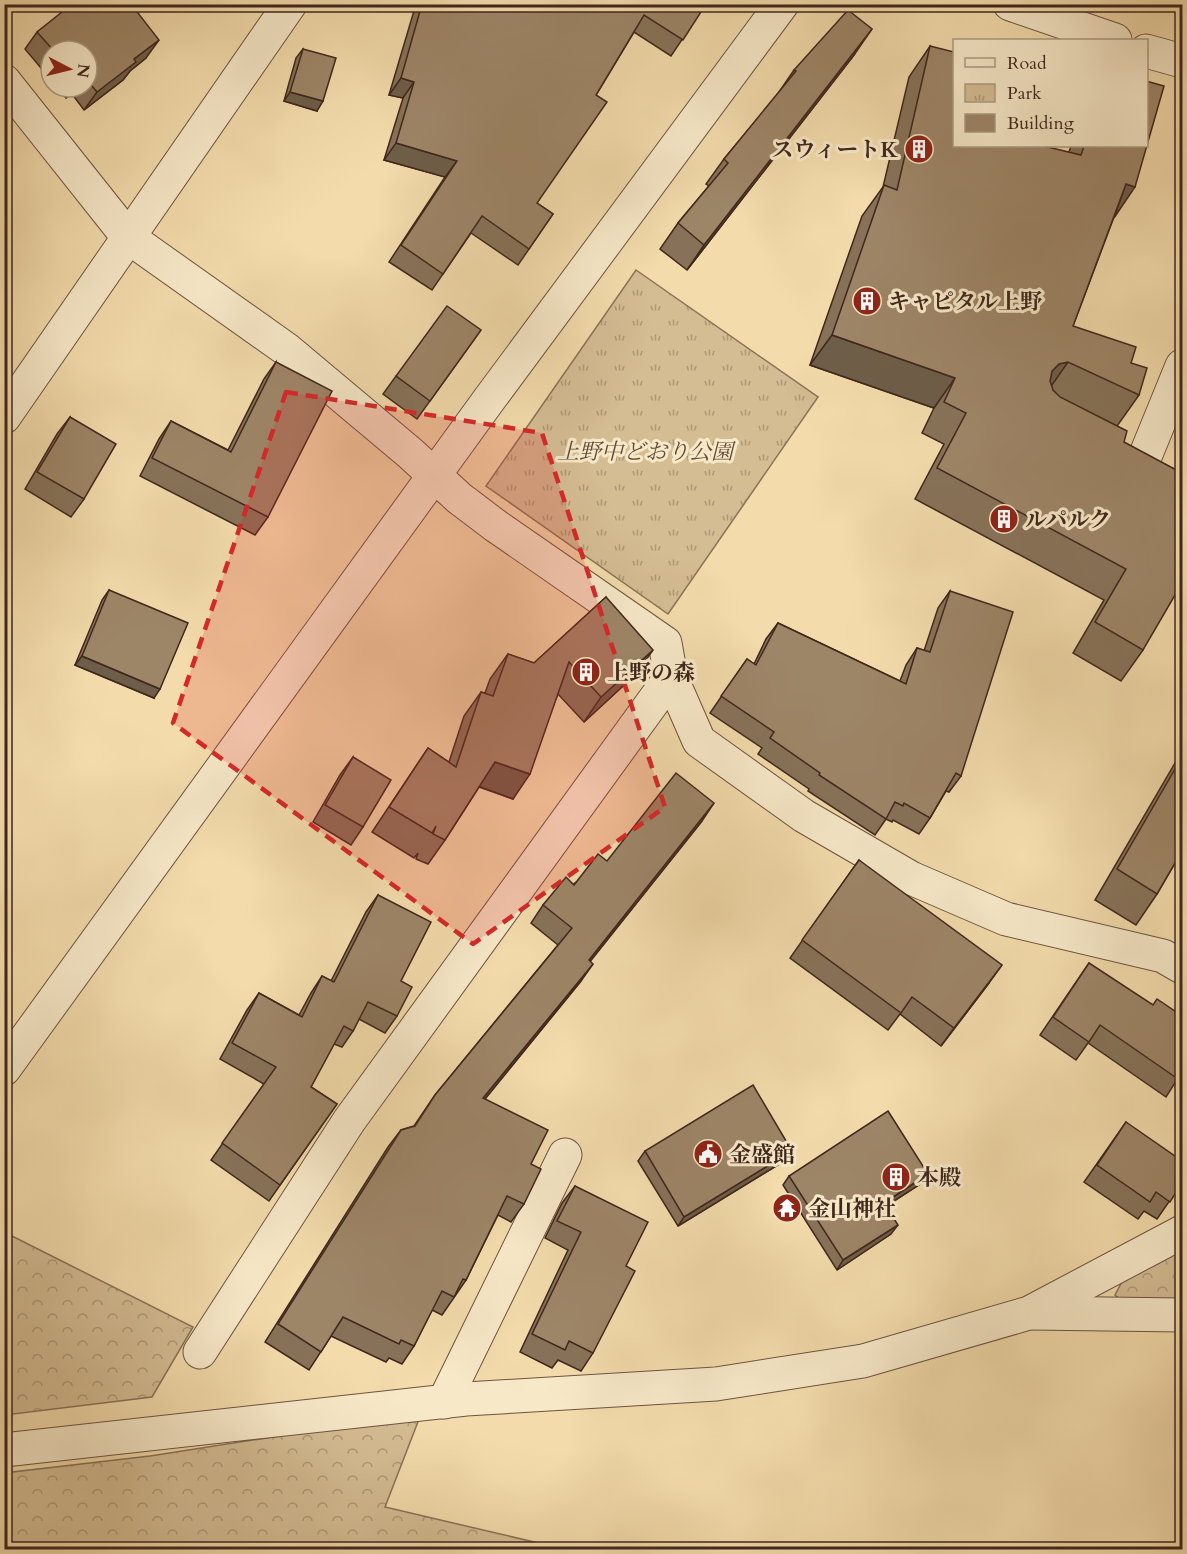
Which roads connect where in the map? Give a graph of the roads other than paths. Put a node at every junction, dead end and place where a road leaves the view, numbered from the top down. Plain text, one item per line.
1 (290, 4) edge
2 (782, 4) edge
3 (1010, 4) edge
4 (1112, 39) edge
5 (1148, 52) edge
6 (1182, 61) edge
7 (4, 81) edge
8 (128, 237) junction
9 (1182, 366) edge
10 (4, 417) edge
11 (1115, 445) edge
12 (1144, 459) junction
13 (1173, 475) edge
14 (435, 476) junction
15 (671, 677) junction
16 (1182, 967) edge
17 (4, 1069) edge
18 (566, 1155) dead end
19 (1182, 1232) edge
20 (1029, 1313) junction
21 (1182, 1315) edge
22 (200, 1352) dead end
23 (444, 1402) junction
24 (4, 1450) edge

1 - 8 street
2 - 14 street
3 - 4 street
5 - 6 street
7 - 8 street
8 - 10 street
8 - 14 street
9 - 12 street
11 - 12 street
12 - 13 street
14 - 15 street
14 - 17 street
15 - 16 street
15 - 22 street
18 - 23 street
19 - 20 street
20 - 21 street
20 - 23 street
23 - 24 street

